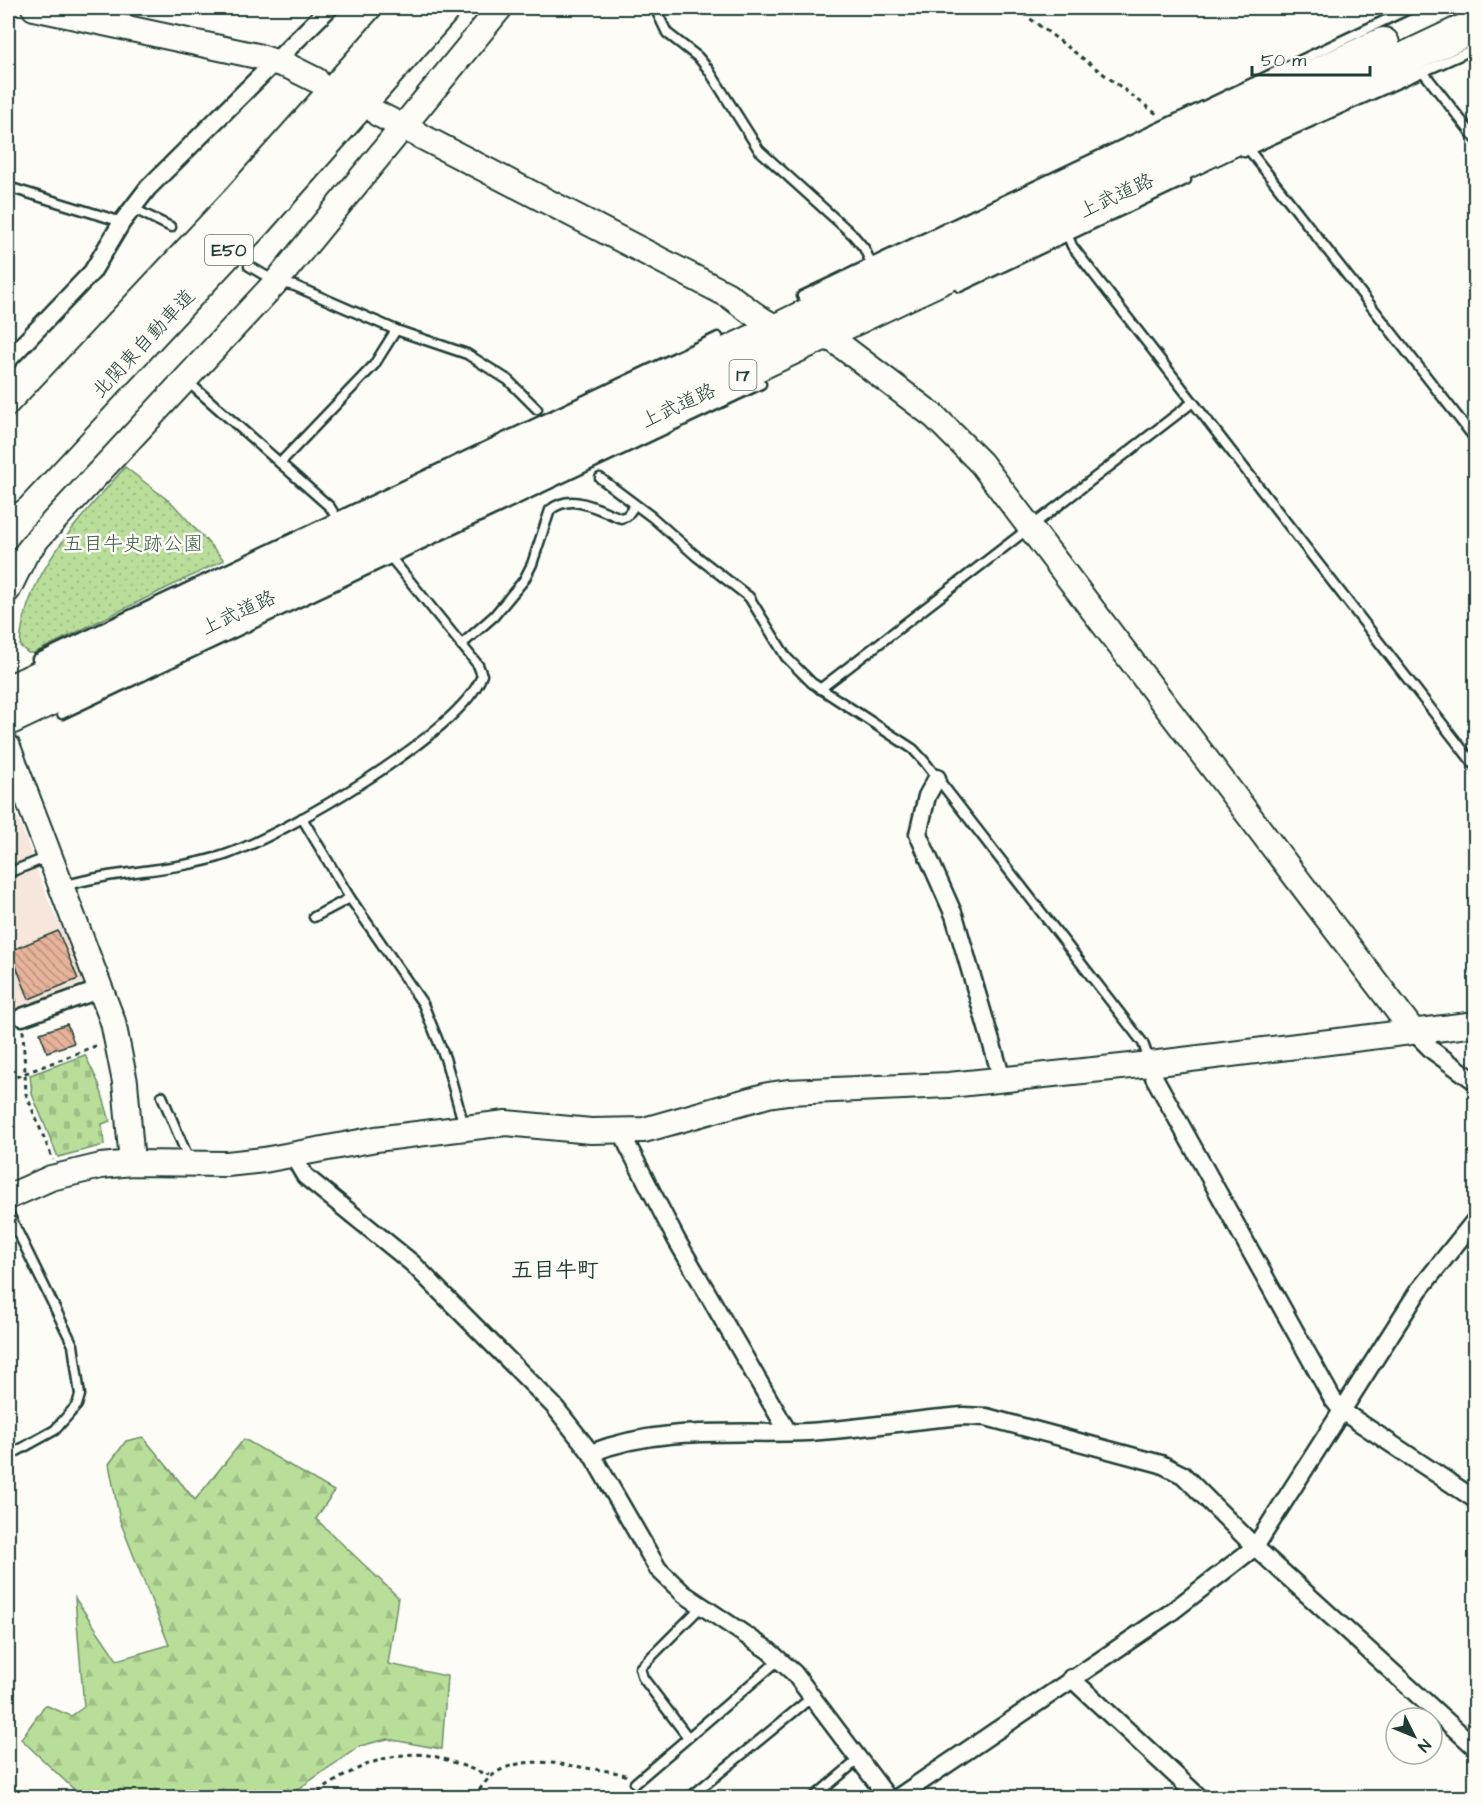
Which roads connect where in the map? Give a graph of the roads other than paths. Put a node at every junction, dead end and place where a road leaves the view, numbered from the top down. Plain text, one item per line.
1 (34, 8) edge
2 (329, 8) edge
3 (409, 8) edge
4 (444, 8) edge
5 (500, 8) edge
6 (655, 8) edge
7 (1411, 8) edge
8 (1462, 8) edge
9 (1476, 25) edge
10 (1476, 48) edge
11 (275, 62) junction
12 (1424, 73) junction
13 (316, 80) dead end
14 (378, 114) dead end
15 (404, 127) junction
16 (1476, 140) edge
17 (1250, 150) junction
18 (1240, 154) dead end
19 (1200, 173) dead end
20 (8, 187) edge
21 (995, 214) junction
22 (127, 215) junction
23 (171, 227) dead end
24 (1068, 237) junction
25 (871, 263) junction
26 (249, 266) dead end
27 (276, 282) junction
28 (952, 291) dead end
29 (802, 296) dead end
30 (779, 328) junction
31 (396, 330) junction
32 (825, 336) junction
33 (718, 337) dead end
34 (8, 360) edge
35 (186, 380) junction
36 (761, 384) dead end
37 (1193, 402) junction
38 (537, 409) dead end
39 (628, 438) junction
40 (520, 440) junction
41 (1476, 440) edge
42 (8, 446) edge
43 (280, 464) junction
44 (600, 478) dead end
45 (8, 487) edge
46 (635, 506) junction
47 (336, 517) junction
48 (1032, 529) junction
49 (392, 559) junction
50 (8, 590) edge
51 (145, 618) junction
52 (222, 629) junction
53 (461, 645) junction
54 (37, 659) dead end
55 (820, 690) junction
56 (8, 692) edge
57 (62, 714) dead end
58 (8, 719) edge
59 (8, 747) edge
60 (1476, 767) edge
61 (937, 778) junction
62 (302, 818) junction
63 (48, 856) junction
64 (8, 873) edge
65 (60, 887) junction
66 (350, 898) junction
67 (314, 917) dead end
68 (101, 989) junction
69 (22, 1017) road end
70 (1476, 1024) edge
71 (1413, 1031) junction
72 (1150, 1064) junction
73 (1002, 1079) junction
74 (1476, 1082) edge
75 (162, 1096) dead end
76 (464, 1127) junction
77 (623, 1132) junction
78 (292, 1156) junction
79 (132, 1162) junction
80 (190, 1163) junction
81 (8, 1197) edge
82 (8, 1212) edge
83 (1476, 1220) edge
84 (1342, 1411) junction
85 (788, 1432) junction
86 (591, 1453) junction
87 (8, 1456) edge
88 (1476, 1500) edge
89 (1255, 1547) junction
90 (701, 1607) junction
91 (780, 1659) junction
92 (1071, 1678) junction
93 (812, 1697) junction
94 (687, 1736) junction
95 (1476, 1748) edge
96 (859, 1759) junction
97 (635, 1783) road end
98 (689, 1797) edge
99 (813, 1797) edge
100 (888, 1797) edge
101 (897, 1797) edge
102 (1200, 1797) edge

1 - 11 street
2 - 11 street
3 - 42 highway, 北関東自動車道 / E50
4 - 45 highway, 北関東自動車道 / E50
5 - 15 street
6 - 25 lane
7 - 21 lane
8 - 21 highway, 上武道路 / 17
9 - 32 highway, 上武道路 / 17
10 - 12 lane
11 - 13 street
11 - 22 street
12 - 16 lane
12 - 17 lane
14 - 15 street
15 - 27 street
15 - 30 street
17 - 18 lane
17 - 41 lane
19 - 24 lane
20 - 22 lane
21 - 25 lane
21 - 30 highway, 上武道路 / 17
22 - 23 lane
22 - 34 street
24 - 28 lane
24 - 37 lane
25 - 29 lane
26 - 27 lane
27 - 31 lane
27 - 35 street
30 - 32 street
30 - 40 highway, 上武道路 / 17
31 - 38 lane
31 - 43 lane
32 - 39 highway, 上武道路 / 17
32 - 48 street
33 - 40 lane
35 - 43 lane
35 - 50 street
36 - 39 lane
37 - 48 lane
37 - 60 lane
39 - 49 lane
39 - 52 highway, 上武道路 / 17
40 - 47 lane
40 - 51 highway, 上武道路 / 17
43 - 47 lane
44 - 46 lane
46 - 53 lane
46 - 55 lane
47 - 51 lane
48 - 55 lane
48 - 71 street
49 - 52 lane
49 - 53 lane
51 - 54 lane
51 - 56 highway, 上武道路 / 17
52 - 57 lane
52 - 58 highway, 上武道路 / 17
53 - 62 lane
55 - 61 lane
59 - 63 street
61 - 72 lane
61 - 73 street
62 - 65 lane
62 - 66 lane
63 - 64 lane
63 - 65 street
65 - 68 street
66 - 67 lane
66 - 76 lane
68 - 69 street
68 - 79 street
70 - 71 street
71 - 72 street
71 - 74 street
72 - 73 street
72 - 84 street
73 - 77 street
75 - 80 lane
76 - 77 street
76 - 78 street
77 - 85 street
78 - 80 street
78 - 86 street
79 - 80 street
79 - 81 street
82 - 87 lane
83 - 84 street
84 - 88 street
84 - 89 street
85 - 86 street
85 - 89 street
86 - 90 street
89 - 92 street
89 - 95 street
90 - 91 street
90 - 94 lane
91 - 93 street
91 - 94 lane
92 - 101 street
92 - 102 street
93 - 96 street
93 - 98 lane
94 - 97 lane
96 - 99 lane
96 - 100 street

